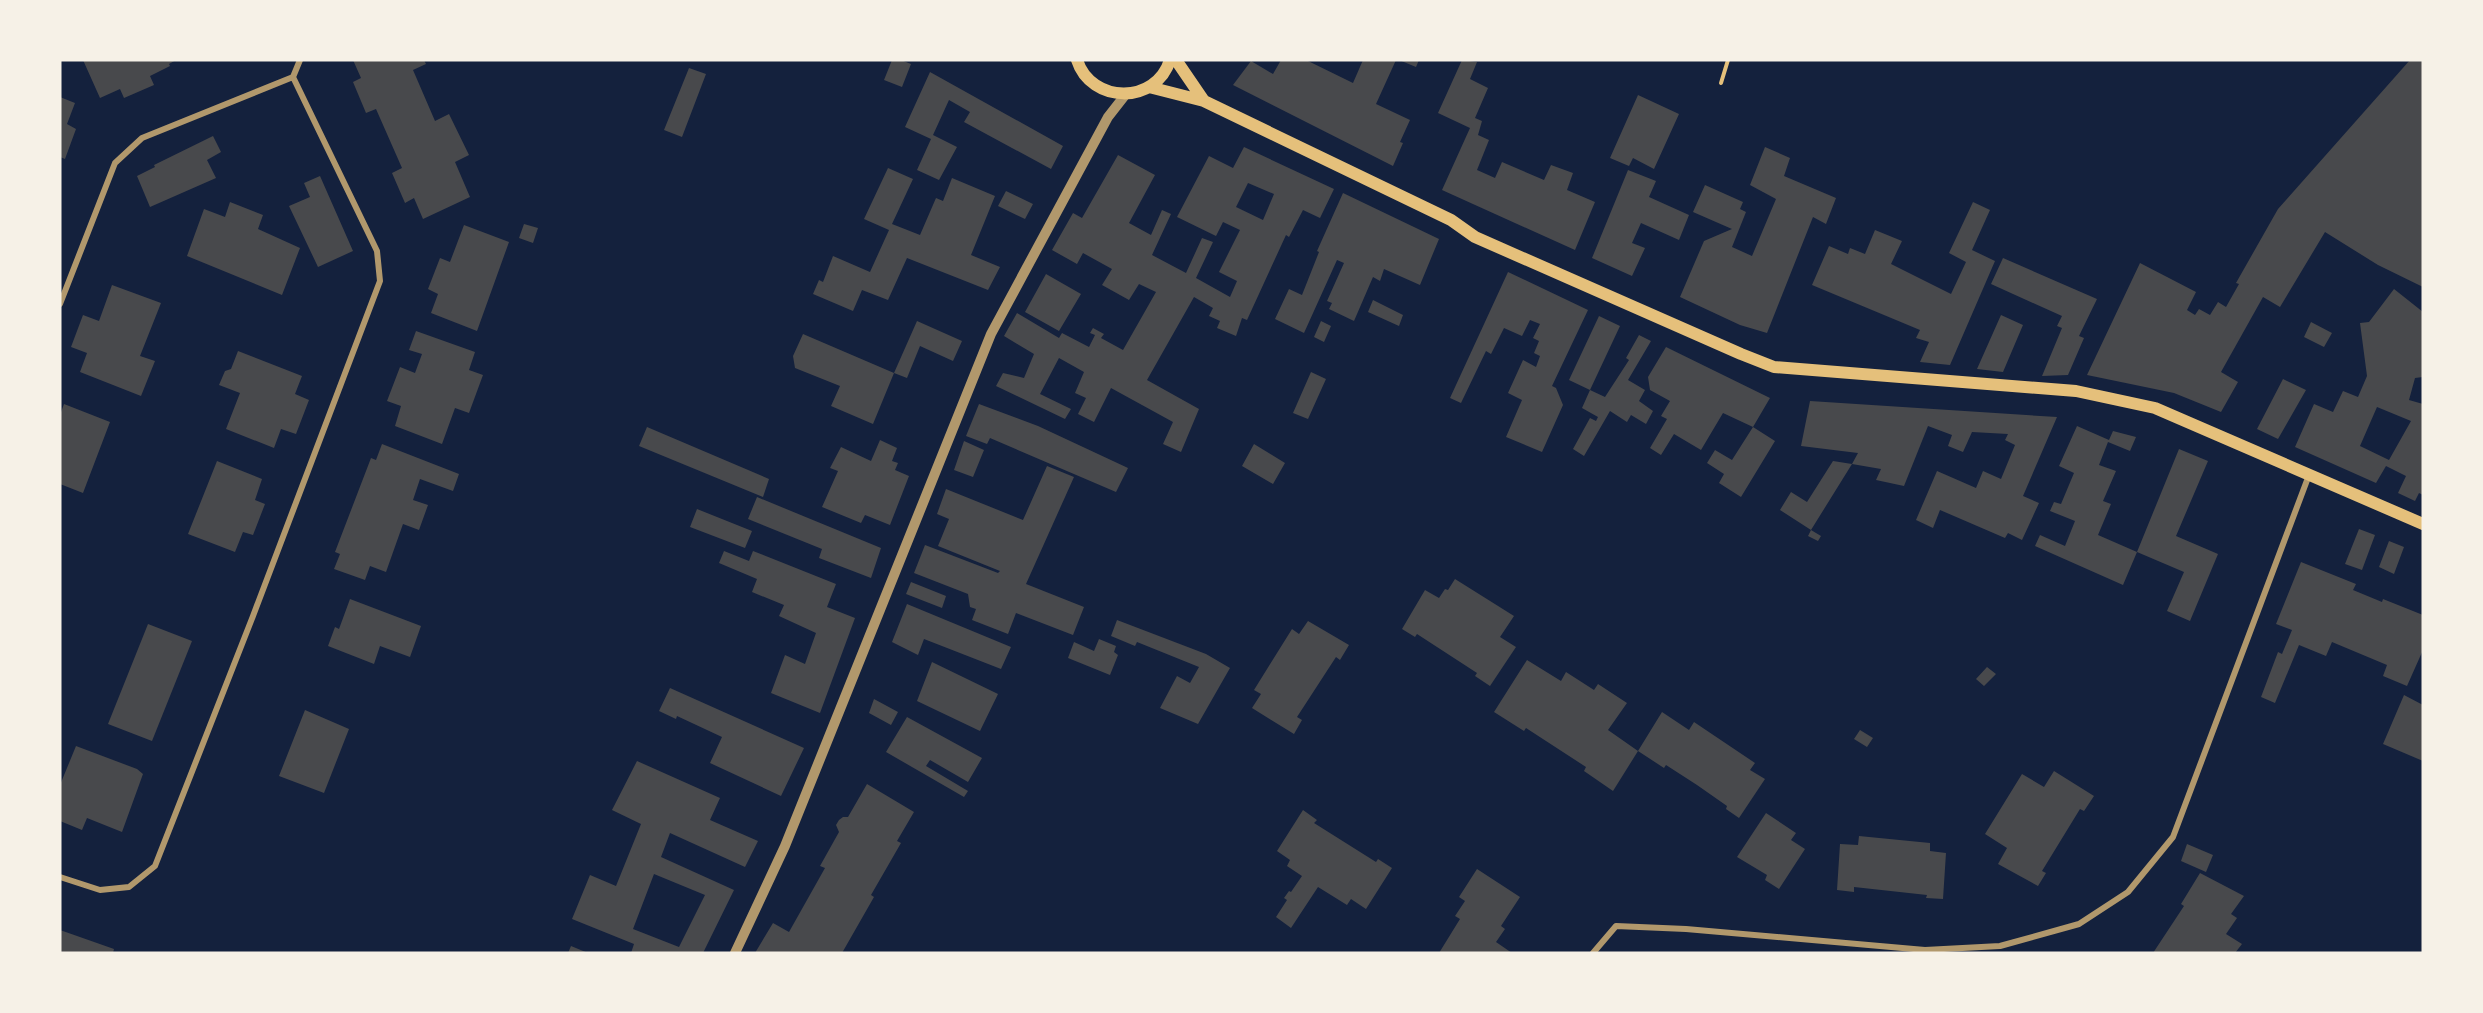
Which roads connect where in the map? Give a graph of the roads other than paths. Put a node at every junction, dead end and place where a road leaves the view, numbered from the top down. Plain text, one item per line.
1 (300, 60) edge
2 (1170, 60) edge
3 (1176, 60) edge
4 (1078, 63) edge
5 (293, 77) junction
6 (1149, 87) junction
7 (1126, 94) junction
8 (1204, 101) junction
9 (60, 304) edge
10 (2309, 475) junction
11 (2423, 524) edge
12 (60, 877) edge
13 (735, 953) edge
14 (1593, 953) edge

1 - 5 street
2 - 6 main road
3 - 8 main road
4 - 7 main road
5 - 9 street
5 - 12 street
6 - 7 main road
6 - 8 main road
7 - 13 street
8 - 10 main road
10 - 11 main road
10 - 14 street

